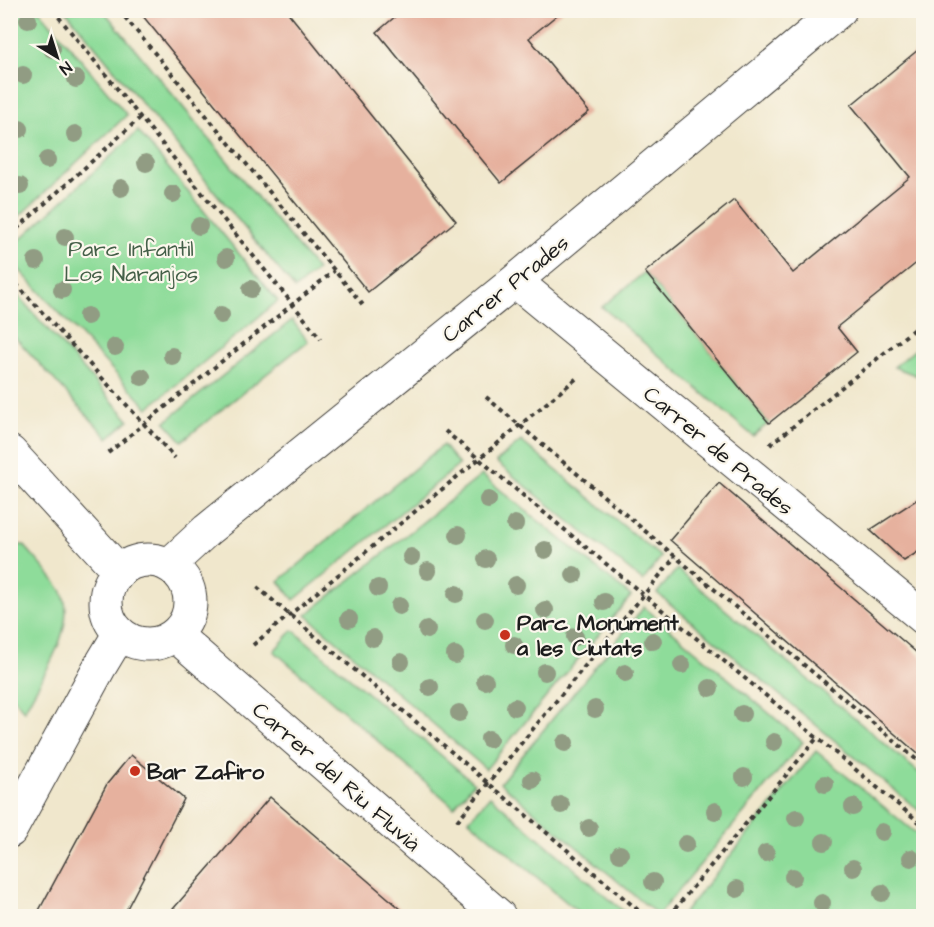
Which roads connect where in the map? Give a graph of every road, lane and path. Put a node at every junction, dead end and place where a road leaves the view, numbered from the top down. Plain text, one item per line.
1 (53, 10) edge
2 (119, 10) edge
3 (840, 10) edge
4 (141, 117) junction
5 (10, 235) edge
6 (334, 271) junction
7 (10, 277) edge
8 (515, 281) junction
9 (293, 305) junction
10 (363, 305) dead end
11 (924, 321) edge
12 (321, 339) dead end
13 (584, 372) dead end
14 (486, 398) dead end
15 (144, 424) junction
16 (519, 426) junction
17 (445, 431) dead end
18 (763, 451) dead end
19 (10, 452) edge
20 (108, 453) dead end
21 (175, 458) dead end
22 (479, 459) junction
23 (675, 556) junction
24 (169, 565) junction
25 (119, 572) junction
26 (257, 586) dead end
27 (644, 594) junction
28 (290, 614) junction
29 (924, 618) edge
30 (120, 633) junction
31 (175, 635) junction
32 (253, 645) dead end
33 (817, 738) junction
34 (924, 766) edge
35 (489, 783) junction
36 (457, 820) dead end
37 (924, 826) edge
38 (10, 831) edge
39 (499, 916) edge
40 (645, 916) edge
41 (669, 916) edge

1 - 4 path
2 - 6 path
3 - 8 street, Carrer Prades
4 - 5 path
4 - 9 path
6 - 9 path
6 - 10 path
7 - 15 path
8 - 24 street, Carrer Prades
8 - 29 street, Carrer de Prades
9 - 12 path
9 - 15 path
11 - 18 path
13 - 16 path
14 - 16 path
15 - 20 path
15 - 21 path
16 - 22 path
16 - 23 path
17 - 22 path
19 - 25 street
22 - 27 path
22 - 28 path
23 - 27 path
23 - 34 path
24 - 25 street
24 - 31 street
25 - 30 street
26 - 28 path
27 - 33 path
27 - 35 path
28 - 32 path
28 - 35 path
30 - 31 street
30 - 38 street
31 - 39 street, Carrer del Riu Fluvià
33 - 37 path
33 - 41 path
35 - 36 path
35 - 40 path

